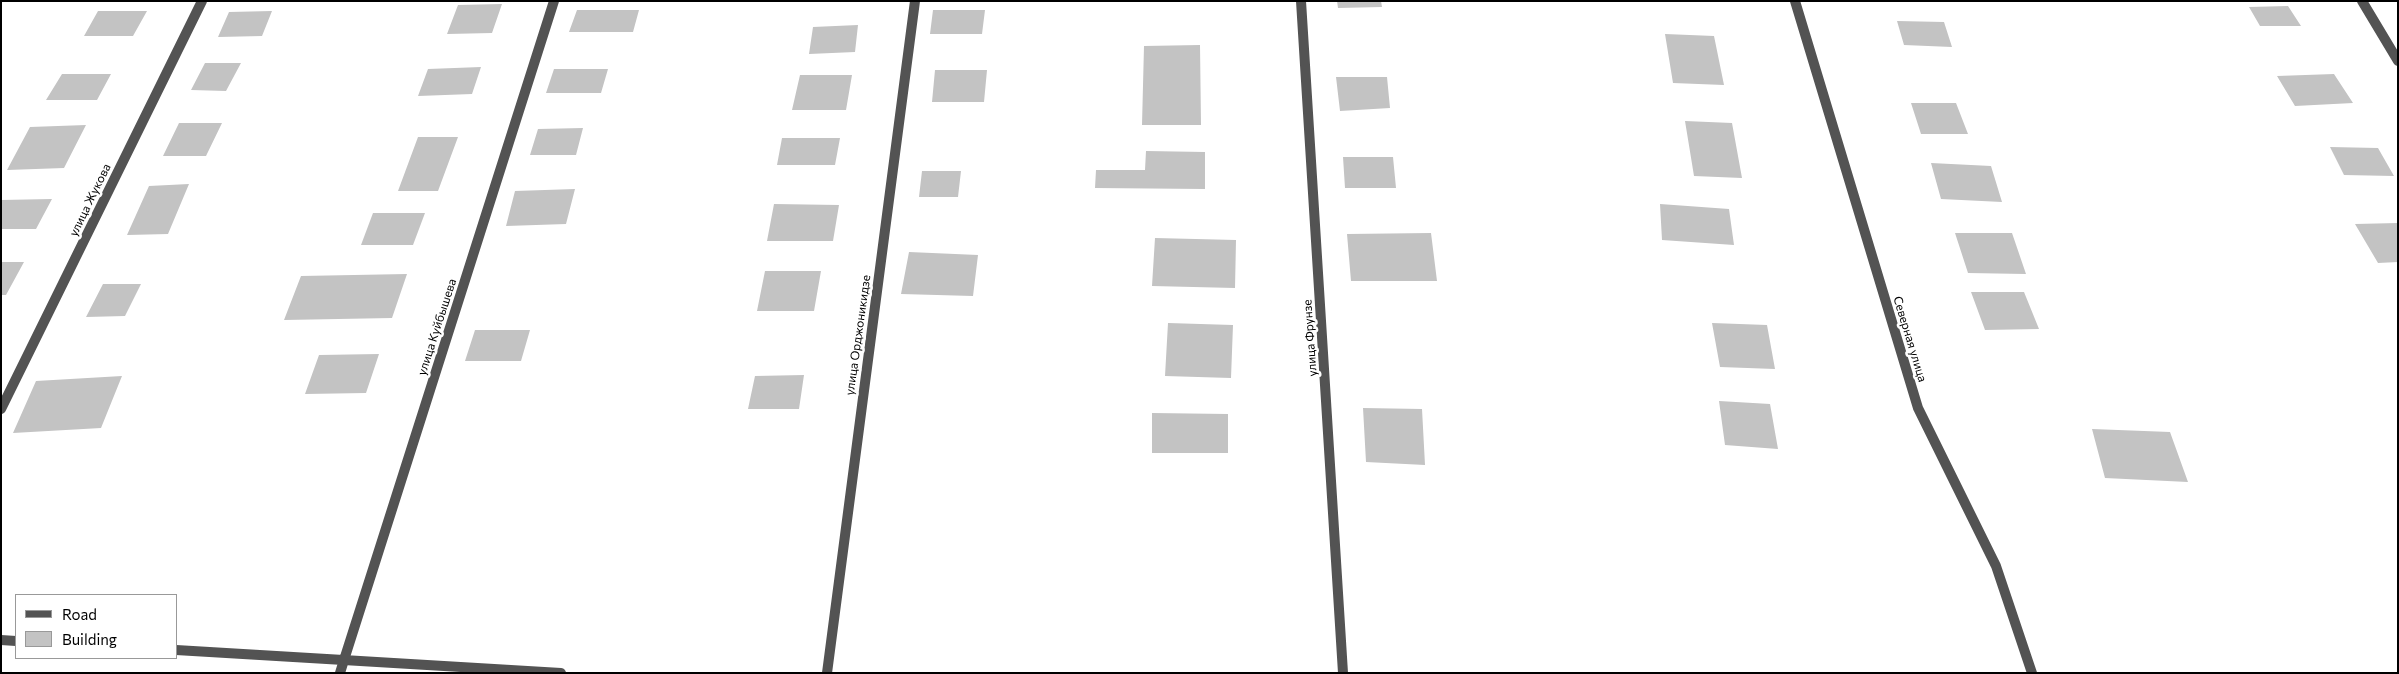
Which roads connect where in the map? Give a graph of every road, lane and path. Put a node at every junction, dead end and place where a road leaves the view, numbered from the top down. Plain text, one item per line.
1 (202, 1) edge
2 (554, 1) edge
3 (915, 1) edge
4 (1301, 1) edge
5 (1795, 1) edge
6 (2362, 1) edge
7 (2398, 61) edge
8 (1, 409) edge
9 (1, 640) edge
10 (15, 641) edge
11 (178, 650) edge
12 (344, 660) junction
13 (340, 673) edge
14 (561, 673) edge
15 (826, 673) edge
16 (1344, 673) edge
17 (2032, 673) edge

1 - 8 street, улица Жукова
2 - 12 street, улица Куйбышева
3 - 15 street, улица Орджоникидзе
4 - 16 street, улица Фрунзе
5 - 17 street, Северная улица
6 - 7 street
9 - 10 street
11 - 12 street
12 - 13 street, улица Куйбышева
12 - 14 street

